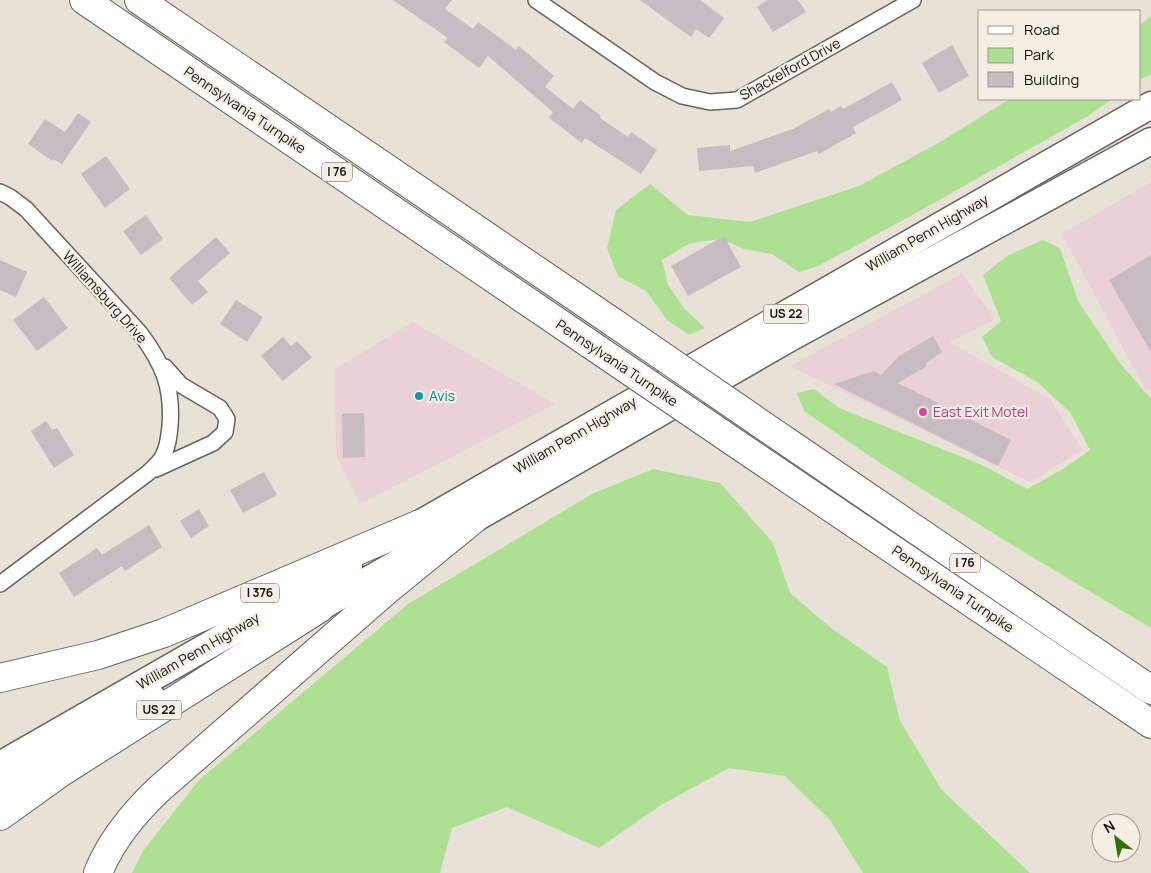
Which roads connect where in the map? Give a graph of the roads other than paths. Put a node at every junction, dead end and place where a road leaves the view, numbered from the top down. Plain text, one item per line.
1 (84, 0) edge
2 (139, 0) edge
3 (536, 0) edge
4 (913, 0) edge
5 (1151, 105) edge
6 (1151, 141) edge
7 (0, 192) edge
8 (157, 356) junction
9 (148, 473) junction
10 (473, 520) junction
11 (420, 524) junction
12 (0, 584) edge
13 (320, 608) junction
14 (0, 678) edge
15 (1151, 690) edge
16 (1104, 692) junction
17 (1151, 724) edge
18 (1151, 742) edge
19 (0, 765) edge
20 (0, 786) edge
21 (0, 816) edge
22 (98, 873) edge

1 - 16 highway, Pennsylvania Turnpike / I 76, bridge
2 - 15 highway, Pennsylvania Turnpike / I 76, bridge
3 - 4 street, Shackelford Drive
5 - 11 highway, William Penn Highway / US 22
6 - 10 highway, William Penn Highway / US 22
7 - 8 street, Williamsburg Drive
8 - 9 street, Williamsburg Drive
8 - 9 street
9 - 12 street, Williamsburg Drive
10 - 13 highway, William Penn Highway / US 22
10 - 22 highway
11 - 14 highway, I 376
11 - 19 highway, William Penn Highway
13 - 20 highway, William Penn Highway
13 - 21 highway, US 22
16 - 17 highway, Pennsylvania Turnpike / I 76
16 - 18 highway

